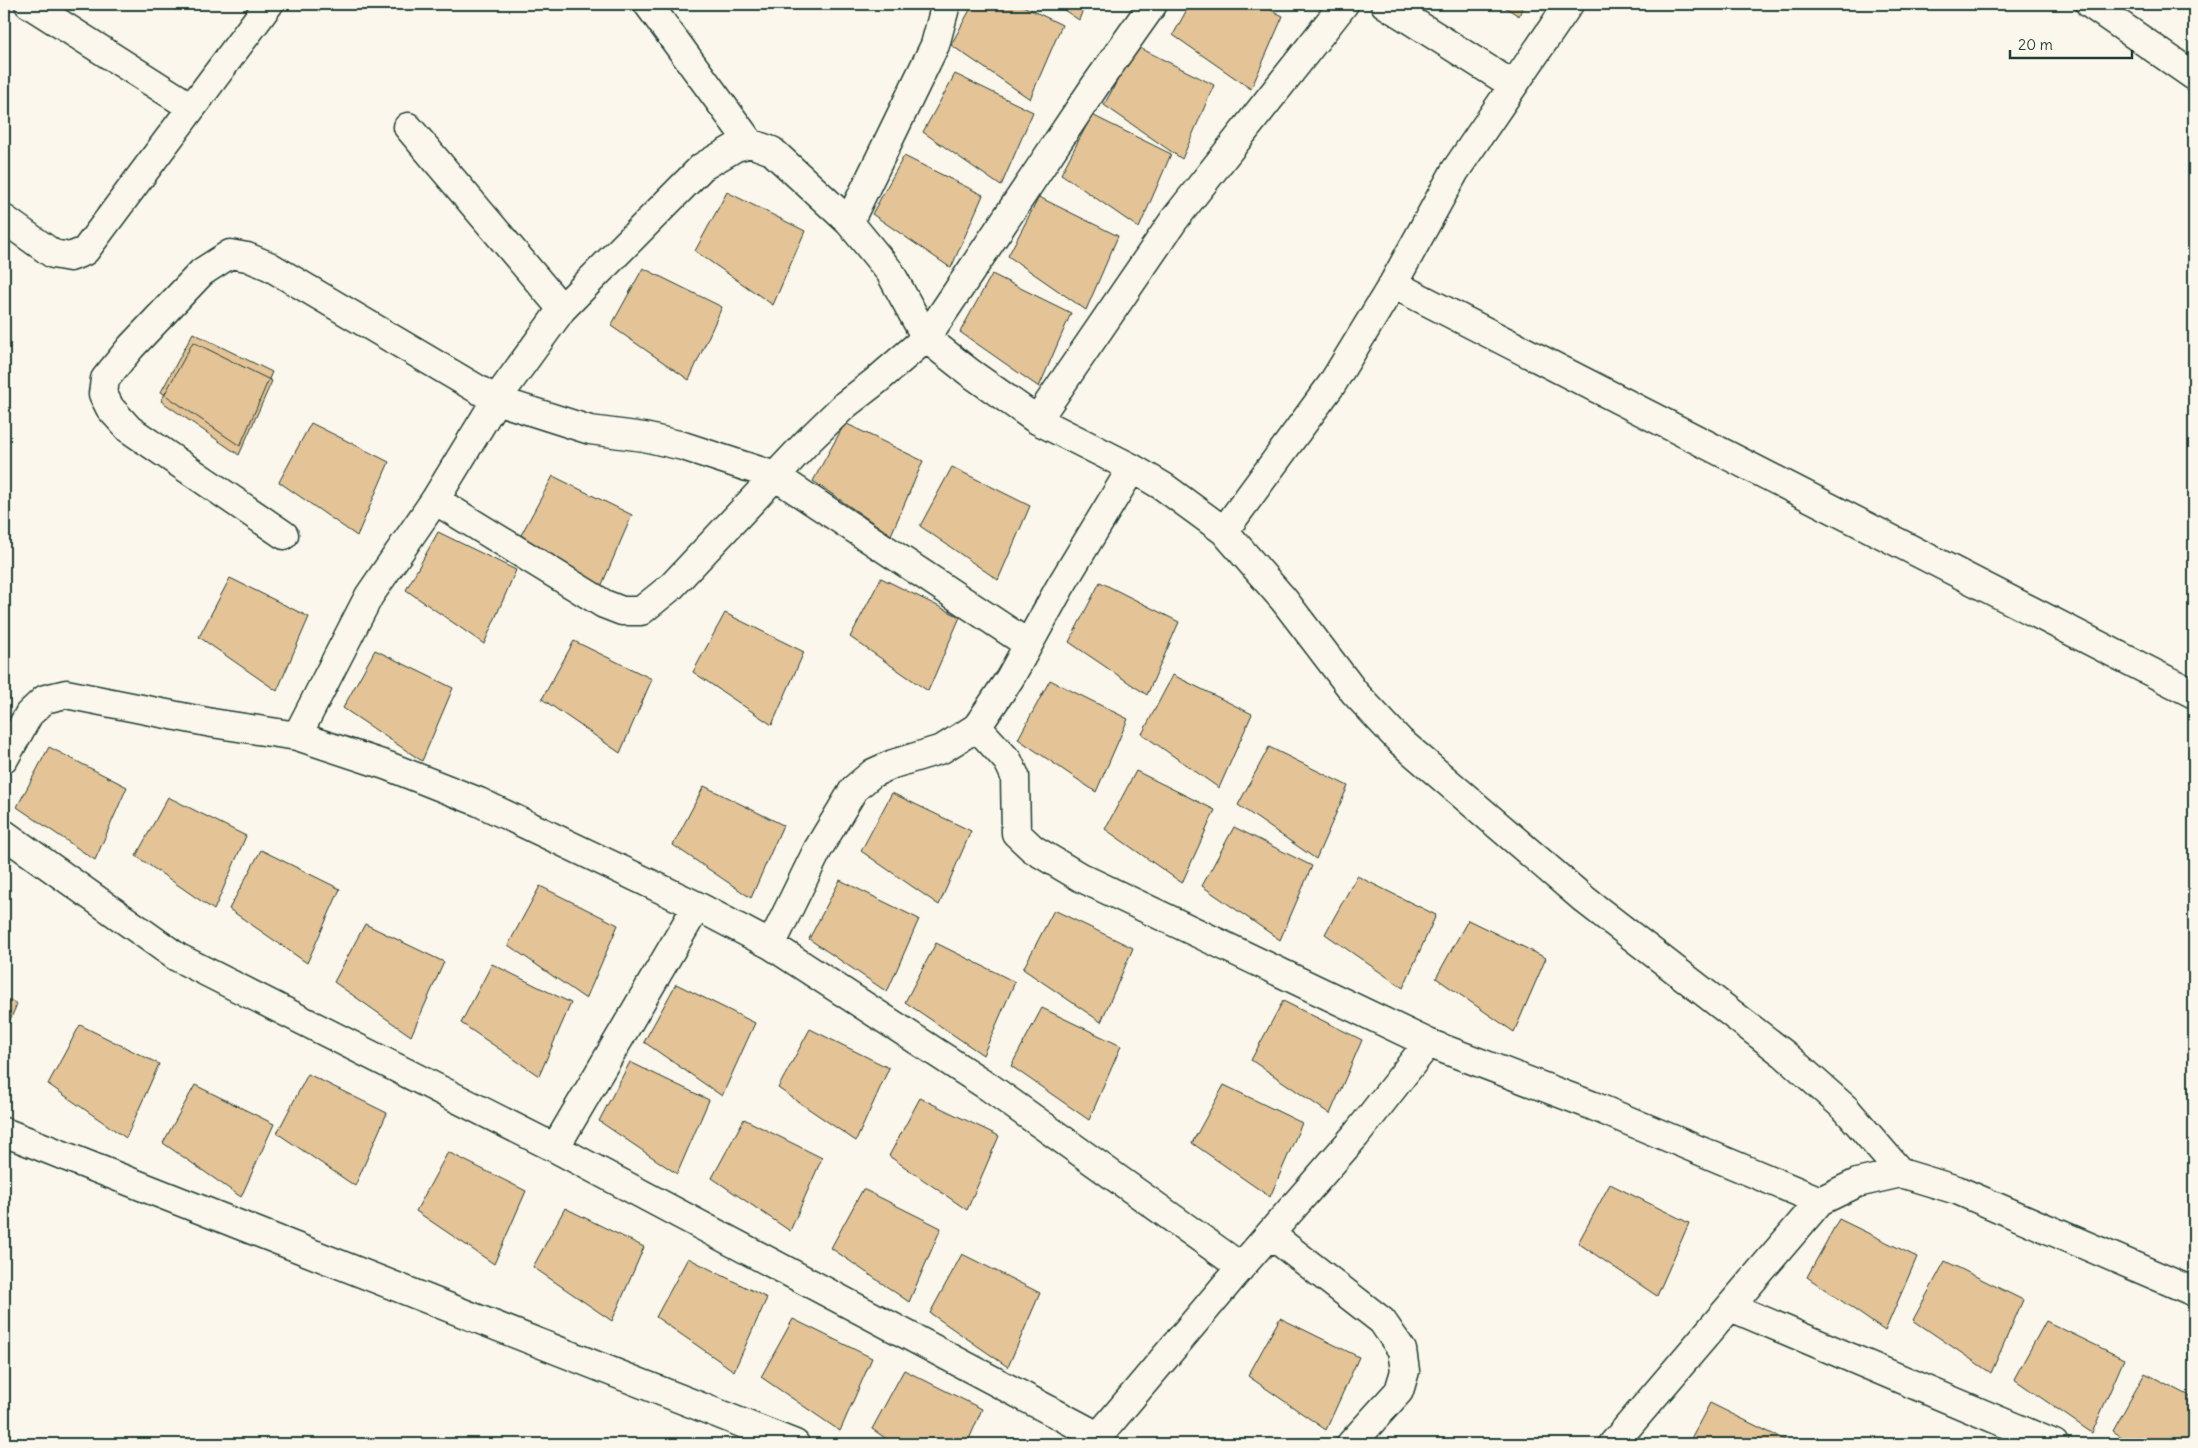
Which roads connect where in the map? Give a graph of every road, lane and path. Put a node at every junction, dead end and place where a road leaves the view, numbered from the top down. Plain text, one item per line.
1 (29, 4) edge
2 (268, 4) edge
3 (648, 4) edge
4 (946, 4) edge
5 (1153, 4) edge
6 (1344, 4) edge
7 (1385, 4) edge
8 (1569, 4) edge
9 (2090, 4) edge
10 (2194, 76) edge
11 (1513, 86) junction
12 (191, 107) junction
13 (408, 127) dead end
14 (750, 143) junction
15 (4, 219) edge
16 (848, 222) junction
17 (1393, 284) junction
18 (562, 309) junction
19 (926, 338) junction
20 (496, 400) junction
21 (1038, 420) junction
22 (1132, 468) junction
23 (775, 476) junction
24 (435, 500) junction
25 (1224, 530) junction
26 (284, 535) dead end
27 (1028, 644) junction
28 (2194, 694) edge
29 (978, 728) junction
30 (297, 736) junction
31 (4, 759) edge
32 (4, 834) edge
33 (697, 906) junction
34 (771, 945) junction
35 (1428, 1043) junction
36 (4, 1132) edge
37 (555, 1148) junction
38 (1900, 1173) junction
39 (1820, 1201) junction
40 (1270, 1234) junction
41 (1241, 1267) junction
42 (2194, 1292) edge
43 (1731, 1307) junction
44 (1095, 1440) edge
45 (795, 1444) edge
46 (1351, 1444) edge
47 (1613, 1444) edge
48 (2054, 1444) edge

1 - 12 street
2 - 12 street
3 - 14 street
4 - 16 street
5 - 19 street
6 - 21 street
7 - 11 street
8 - 11 street
9 - 10 street
11 - 17 street
12 - 15 street
13 - 18 street
14 - 16 street
14 - 18 street
16 - 19 street
17 - 25 street
17 - 28 street
18 - 20 street
19 - 21 street
19 - 23 street
20 - 23 street
20 - 24 street
20 - 26 street
21 - 22 street
22 - 25 street
22 - 27 street
23 - 24 street
23 - 27 street
24 - 30 street
25 - 38 street
27 - 29 street
29 - 34 street
29 - 35 street
30 - 31 street
30 - 33 street
32 - 37 street
33 - 34 street
33 - 37 street
34 - 41 street
35 - 39 street
35 - 40 street
36 - 45 street
37 - 44 street
38 - 39 street
38 - 42 street
39 - 43 street
40 - 41 street
40 - 46 street
41 - 44 street
43 - 47 street
43 - 48 street

